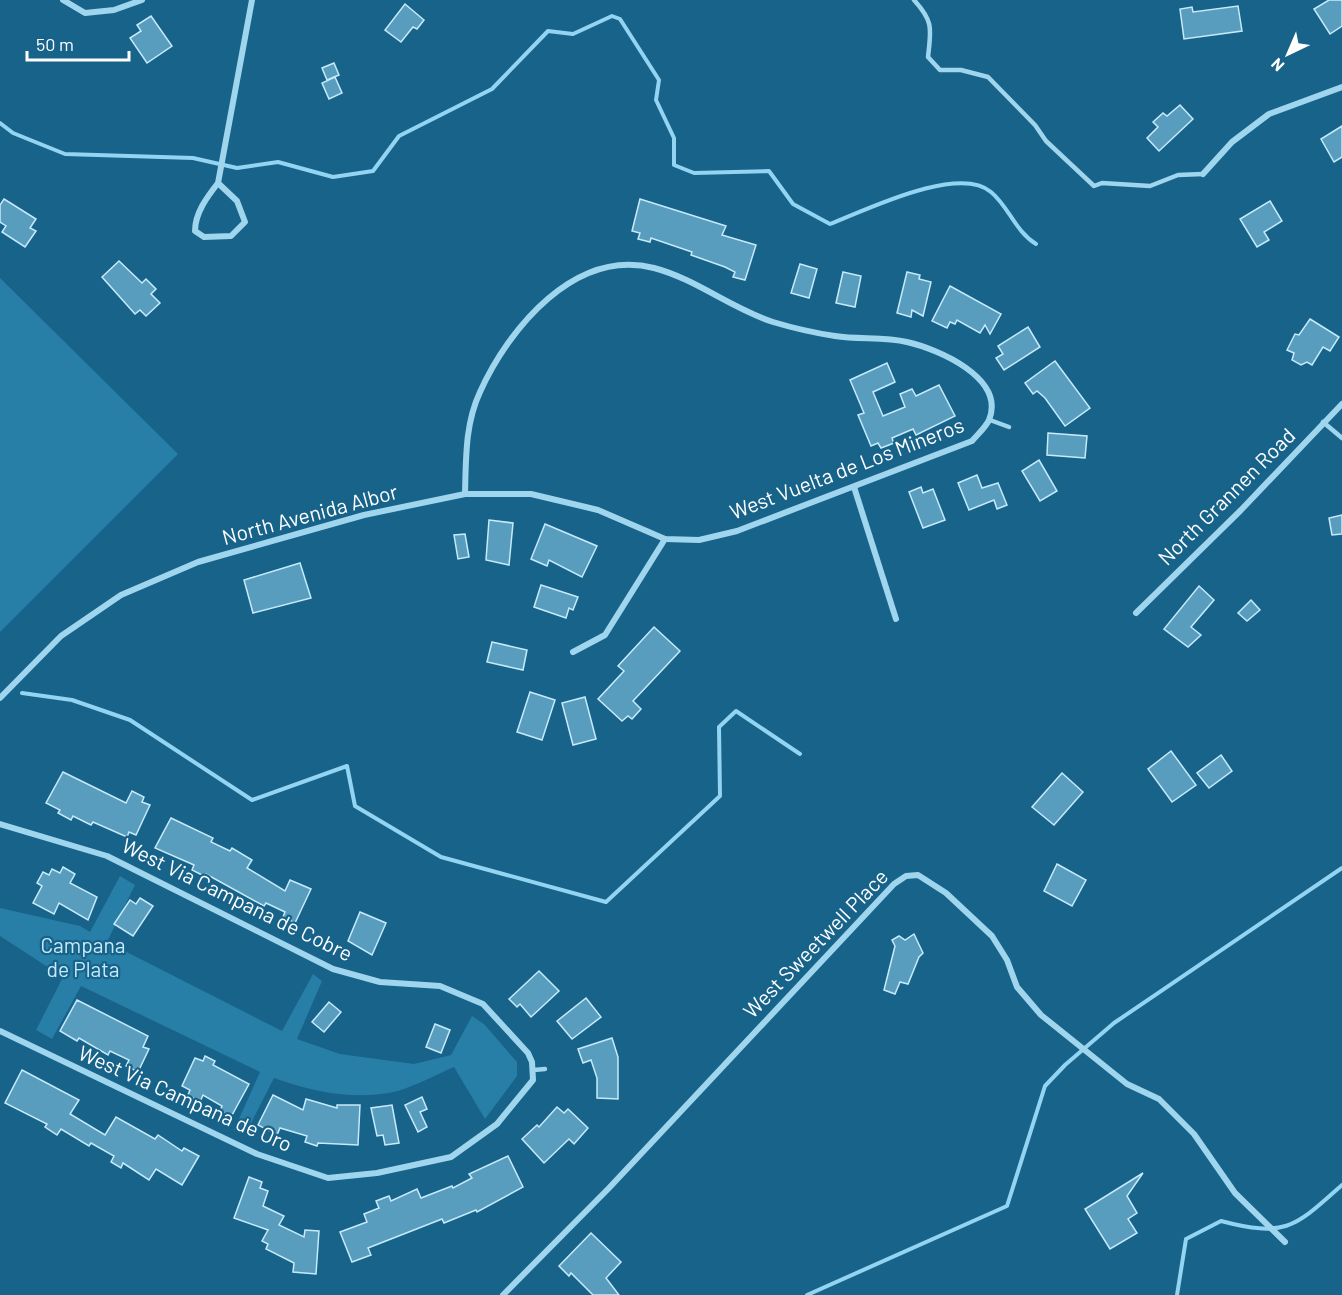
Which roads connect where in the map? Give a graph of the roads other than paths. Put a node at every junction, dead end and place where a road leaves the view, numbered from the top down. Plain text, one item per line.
1 (63, 0) edge
2 (142, 0) edge
3 (252, 0) edge
4 (914, 0) edge
5 (1342, 87) edge
6 (1203, 174) joint
7 (218, 183) junction
8 (1342, 404) edge
9 (990, 420) junction
10 (1323, 422) junction
11 (1009, 427) dead end
12 (1342, 438) edge
13 (854, 487) junction
14 (465, 494) junction
15 (665, 539) junction
16 (1136, 613) dead end
17 (896, 619) dead end
18 (573, 652) dead end
19 (0, 698) edge
20 (0, 824) edge
21 (0, 1031) edge
22 (545, 1069) dead end
23 (534, 1070) junction
24 (1285, 1242) dead end
25 (503, 1295) edge

1 - 2 street
3 - 7 street
4 - 6 lane
5 - 6 street
7 - 7 street
8 - 10 street, North Grannen Road
9 - 11 lane
9 - 13 street, West Vuelta de Los Mineros
9 - 14 street, West Vuelta de Los Mineros
10 - 12 lane
10 - 16 street, North Grannen Road
13 - 15 street, West Vuelta de Los Mineros
13 - 17 street
14 - 15 street, North Avenida Albor
14 - 19 street, North Avenida Albor
15 - 18 street
20 - 23 street, West Via Campana de Cobre
21 - 23 street, West Via Campana de Oro
22 - 23 lane
24 - 25 street, West Sweetwell Place

